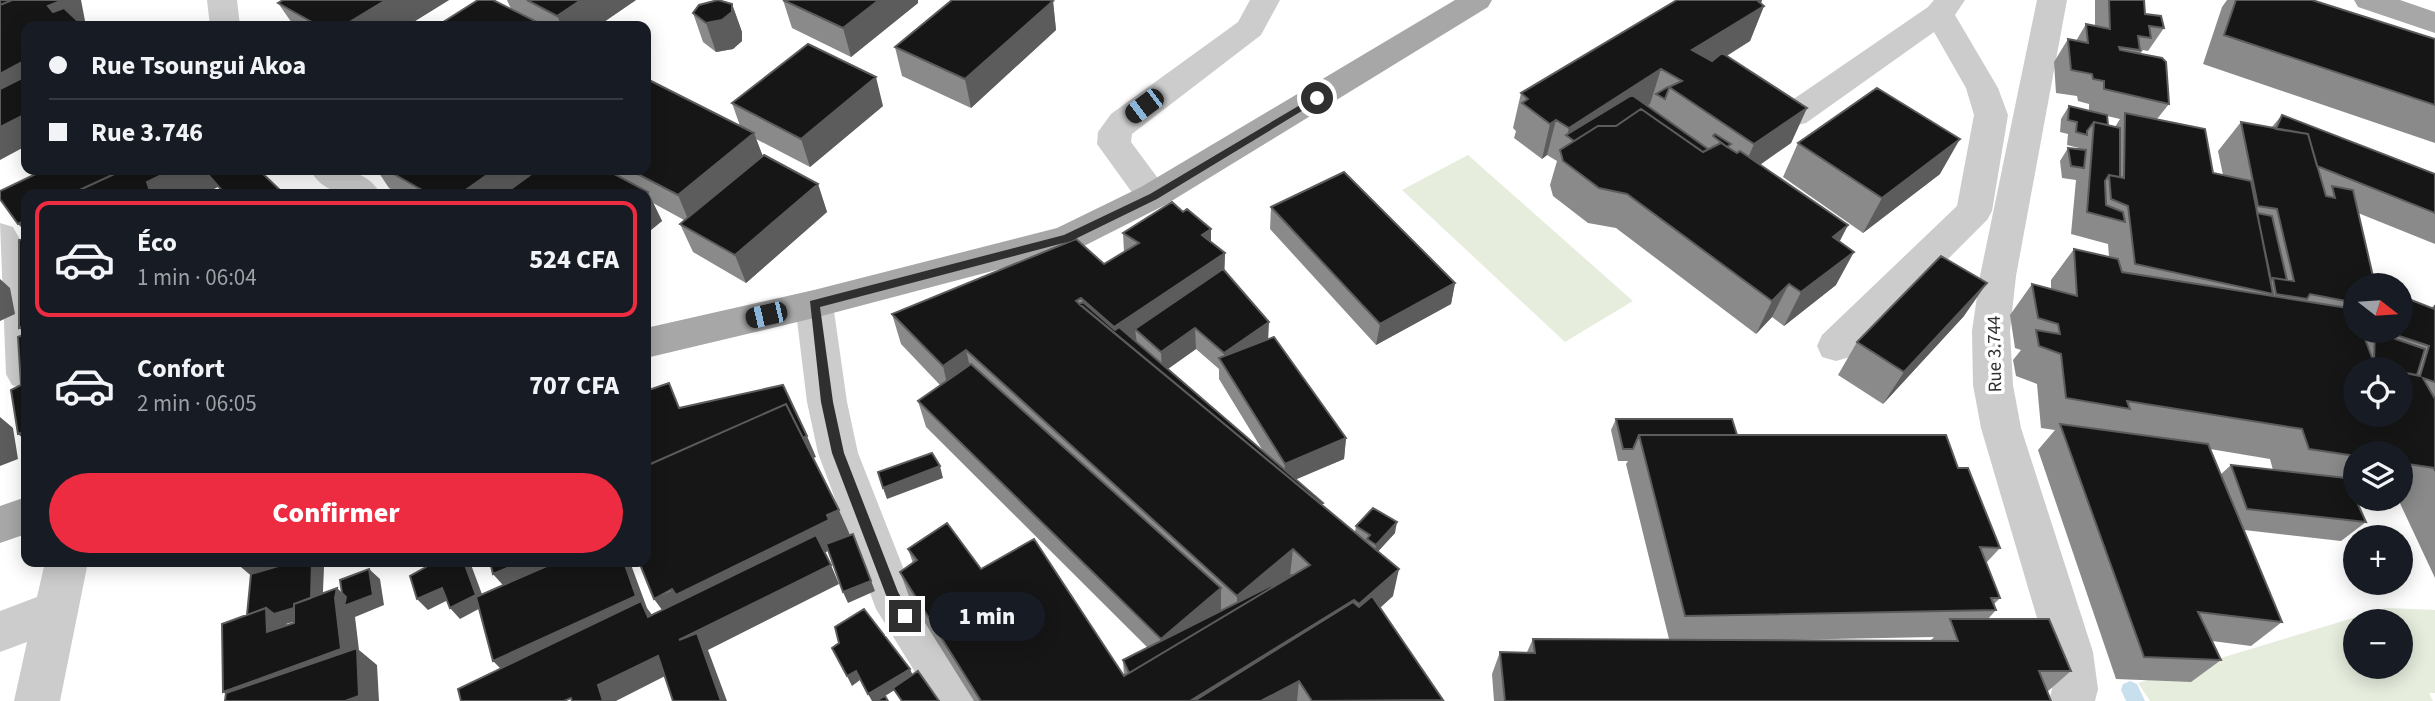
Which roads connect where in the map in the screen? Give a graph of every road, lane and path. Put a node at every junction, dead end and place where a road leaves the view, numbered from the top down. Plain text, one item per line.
1 (222, 0) edge
2 (1265, 0) edge
3 (1477, 0) edge
4 (2052, 0) edge
5 (2368, 0) edge
6 (1944, 7) edge
7 (224, 21) edge
8 (2435, 23) edge
9 (1794, 115) edge
10 (334, 175) edge
11 (356, 189) edge
12 (1153, 196) junction
13 (0, 236) edge
14 (21, 273) edge
15 (814, 304) junction
16 (651, 342) edge
17 (1836, 346) dead end
18 (21, 517) edge
19 (0, 524) edge
20 (65, 567) edge
21 (56, 610) junction
22 (0, 632) edge
23 (37, 701) edge
24 (959, 701) edge
25 (2072, 701) edge

1 - 7 street
2 - 12 street
3 - 12 main road
4 - 25 street, Rue 3.744
5 - 8 main road
6 - 9 street
6 - 17 street
10 - 11 street
12 - 15 main road
13 - 14 street
15 - 16 main road
15 - 24 street
18 - 19 main road
20 - 21 street
21 - 22 street
21 - 23 street

